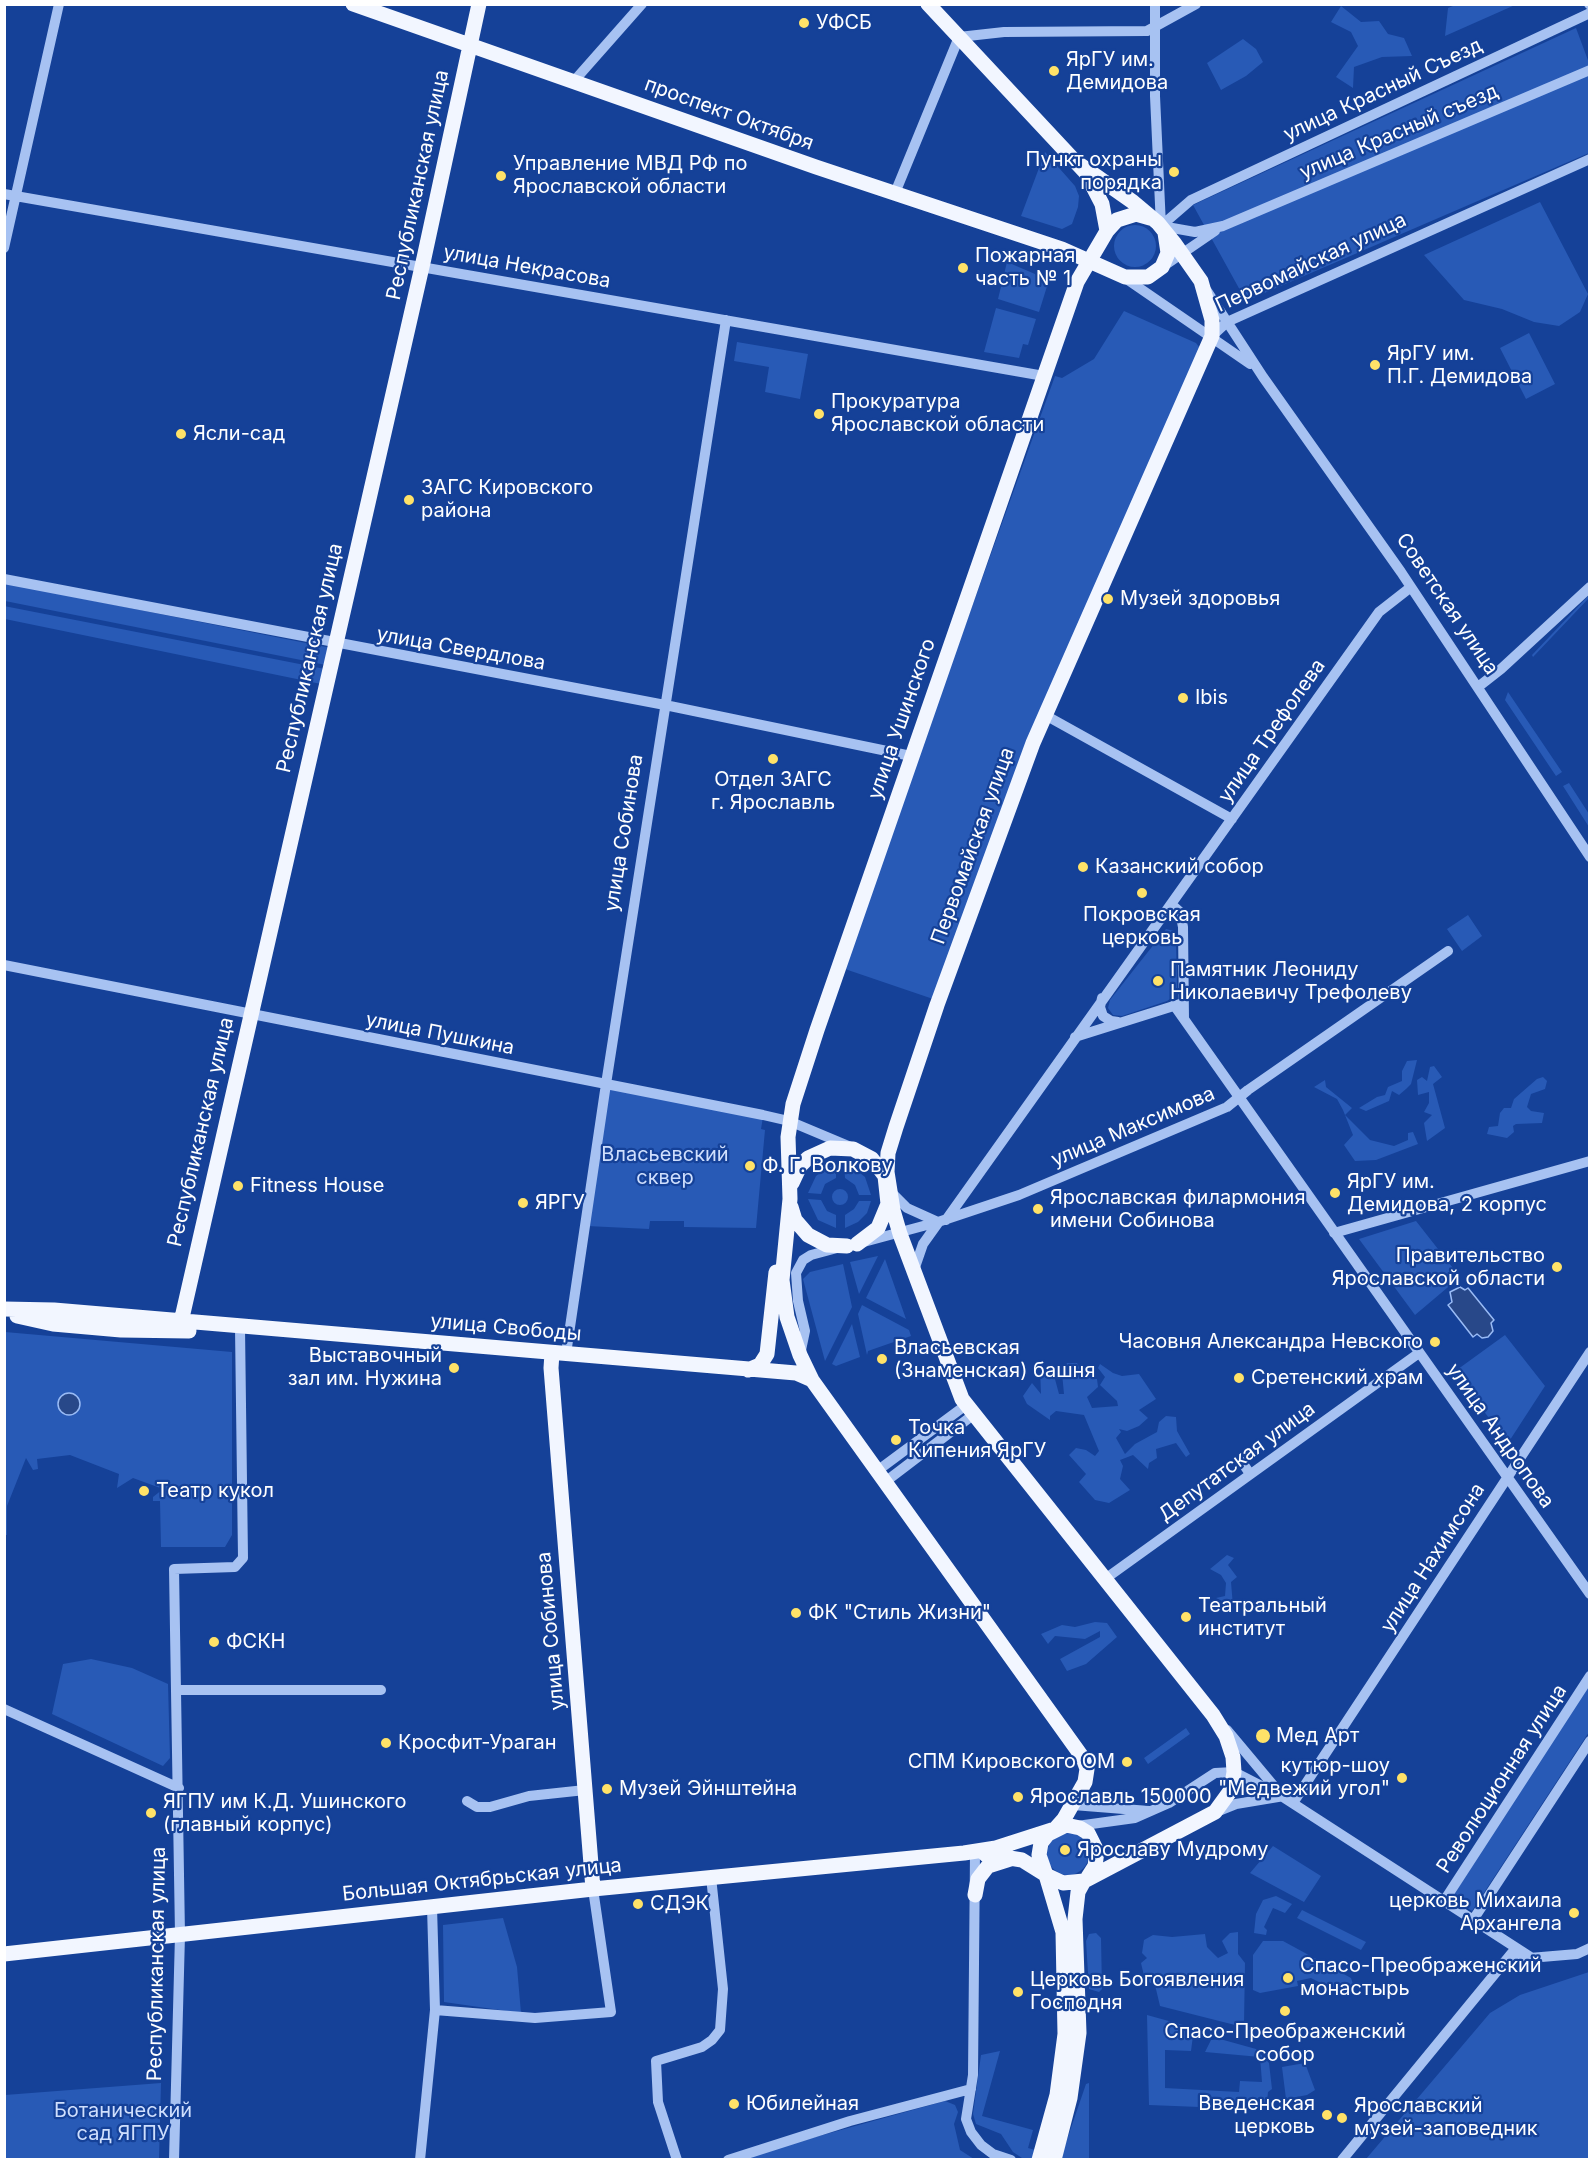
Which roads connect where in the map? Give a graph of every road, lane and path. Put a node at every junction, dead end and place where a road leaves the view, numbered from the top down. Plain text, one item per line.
1 (59, 4) edge
2 (353, 4) edge
3 (479, 4) edge
4 (642, 4) edge
5 (928, 4) edge
6 (1155, 4) edge
7 (1196, 4) edge
8 (1590, 13) edge
9 (1155, 29) junction
10 (959, 37) junction
11 (470, 45) junction
12 (1590, 70) edge
13 (574, 81) junction
14 (1590, 159) edge
15 (1076, 162) junction
16 (895, 193) junction
17 (4, 194) edge
18 (17, 196) junction
19 (1160, 226) junction
20 (1223, 226) junction
21 (1105, 236) junction
22 (4, 248) edge
23 (1062, 249) junction
24 (1183, 253) junction
25 (1090, 262) junction
26 (422, 266) junction
27 (1158, 270) junction
28 (1119, 275) junction
29 (1201, 281) junction
30 (1077, 282) junction
31 (726, 320) junction
32 (1227, 322) junction
33 (1212, 336) junction
34 (1044, 376) junction
35 (1263, 377) junction
36 (4, 579) edge
37 (1411, 587) junction
38 (1590, 588) edge
39 (336, 644) junction
40 (1478, 687) junction
41 (665, 705) junction
42 (1045, 715) junction
43 (911, 756) junction
44 (1232, 819) junction
45 (1590, 857) edge
46 (1171, 904) junction
47 (1448, 951) dead end
48 (4, 965) edge
49 (1102, 998) junction
50 (1179, 1004) junction
51 (249, 1014) junction
52 (1122, 1022) junction
53 (1074, 1038) junction
54 (606, 1084) junction
55 (1239, 1098) junction
56 (789, 1121) junction
57 (864, 1153) junction
58 (1590, 1161) edge
59 (888, 1186) junction
60 (790, 1199) junction
61 (942, 1221) junction
62 (1334, 1233) junction
63 (900, 1234) junction
64 (852, 1245) junction
65 (783, 1249) junction
66 (914, 1270) junction
67 (4, 1311) edge
68 (180, 1328) junction
69 (240, 1328) junction
70 (1590, 1352) edge
71 (559, 1353) junction
72 (1419, 1353) junction
73 (800, 1355) junction
74 (748, 1370) junction
75 (768, 1371) junction
76 (812, 1380) junction
77 (969, 1410) junction
78 (1242, 1462) dead end
79 (1250, 1474) junction
80 (881, 1476) junction
81 (1507, 1478) junction
82 (1105, 1579) junction
83 (1590, 1594) edge
84 (1590, 1677) edge
85 (177, 1690) junction
86 (381, 1690) dead end
87 (4, 1709) edge
88 (1213, 1715) junction
89 (1590, 1741) edge
90 (1234, 1772) junction
91 (1306, 1782) junction
92 (179, 1788) junction
93 (585, 1790) junction
94 (1283, 1797) junction
95 (467, 1801) dead end
96 (1293, 1803) junction
97 (1073, 1805) junction
98 (1152, 1811) junction
99 (1215, 1812) junction
100 (1072, 1826) junction
101 (1054, 1829) junction
102 (980, 1852) junction
103 (1022, 1860) junction
104 (975, 1870) joint
105 (1046, 1875) junction
106 (711, 1876) junction
107 (1086, 1879) junction
108 (593, 1889) junction
109 (975, 1895) junction
110 (1444, 1901) junction
111 (432, 1907) junction
112 (1473, 1920) junction
113 (180, 1935) junction
114 (1516, 1948) junction
115 (1590, 1948) edge
116 (4, 1954) edge
117 (1532, 1958) junction
118 (1506, 1960) junction
119 (435, 2010) junction
120 (971, 2089) junction
121 (1048, 2154) edge
122 (174, 2160) edge
123 (420, 2160) edge
124 (676, 2160) edge
125 (728, 2160) edge
126 (1011, 2160) edge
127 (1342, 2160) edge

1 - 18 street
2 - 11 main road, проспект Октября
3 - 11 main road, Республиканская улица
4 - 13 street
5 - 10 main road
6 - 9 street
7 - 9 street
8 - 19 street, улица Красный Съезд
9 - 10 street
9 - 19 street
10 - 15 main road
10 - 16 street
11 - 13 main road, проспект Октября
11 - 26 main road, Республиканская улица
12 - 20 street, улица Красный съезд
13 - 16 main road, проспект Октября
14 - 32 street, Первомайская улица
15 - 19 main road
15 - 21 main road
16 - 23 main road, проспект Октября
17 - 18 street, улица Некрасова
18 - 22 street
18 - 26 street, улица Некрасова
19 - 20 street
19 - 21 main road
19 - 24 main road
19 - 27 main road
20 - 24 street
21 - 23 main road
21 - 25 main road, улица Ушинского
21 - 28 main road
23 - 25 main road, проспект Октября
23 - 30 main road
24 - 27 street
24 - 29 main road
25 - 28 main road, проспект Октября
25 - 30 main road, улица Ушинского
26 - 31 street, улица Некрасова
26 - 39 main road, Республиканская улица
27 - 28 main road
28 - 33 street, Советская улица
29 - 32 street, Советская улица
29 - 33 main road
30 - 34 main road, улица Ушинского
31 - 34 street, улица Некрасова
31 - 41 street, улица Собинова
32 - 33 street, Первомайская улица
32 - 35 street, Советская улица
33 - 35 street, Советская улица
33 - 42 main road, Первомайская улица
34 - 43 main road, улица Ушинского
35 - 37 street, Советская улица
36 - 39 street, улица Свердлова
37 - 40 street, Советская улица
37 - 44 street, улица Трефолева
38 - 40 street
39 - 41 street, улица Свердлова
39 - 51 main road, Республиканская улица
40 - 45 street, Советская улица
41 - 43 street, улица Свердлова
41 - 54 street, улица Собинова
42 - 44 street
42 - 59 main road, Первомайская улица
43 - 56 main road, улица Ушинского
44 - 46 street, улица Трефолева
46 - 49 street, улица Трефолева
46 - 50 street
47 - 55 street, улица Максимова
48 - 51 street, улица Пушкина
49 - 52 street
49 - 53 street, улица Трефолева
50 - 52 street
50 - 55 street, улица Андропова
51 - 54 street, улица Пушкина
51 - 68 main road, Республиканская улица
52 - 53 street
53 - 61 street, улица Трефолева
54 - 56 street, улица Пушкина
54 - 71 street, улица Собинова
55 - 61 street, улица Максимова
55 - 62 street, улица Андропова
56 - 57 street, улица Пушкина
56 - 60 main road, улица Ушинского
57 - 59 main road
57 - 60 main road
58 - 62 street
59 - 61 street
59 - 63 main road, Первомайская улица
59 - 64 main road
60 - 64 main road
60 - 65 main road
61 - 63 street, улица Максимова
61 - 66 street, улица Трефолева
62 - 72 street, улица Андропова
63 - 64 street, улица Максимова
63 - 66 main road, Первомайская улица
64 - 73 street, улица Максимова
65 - 73 main road
65 - 74 main road
66 - 77 main road, Первомайская улица
67 - 68 main road, улица Свободы
68 - 69 main road, улица Свободы
69 - 71 main road, улица Свободы
69 - 85 street, Республиканская улица
70 - 81 street, улица Нахимсона
71 - 74 main road, улица Свободы
71 - 93 main road, улица Собинова
72 - 79 street, Депутатская улица
72 - 81 street, улица Андропова
73 - 75 main road, улица Свободы
73 - 76 main road
74 - 75 main road, улица Свободы
75 - 76 main road, улица Свободы
76 - 80 main road
77 - 80 street
77 - 82 main road, Первомайская улица
78 - 79 street
79 - 82 street, Депутатская улица
80 - 97 main road
81 - 83 street, улица Андропова
81 - 91 street, улица Нахимсона
82 - 88 main road, Первомайская улица
84 - 110 street, Революционная улица
85 - 86 street
85 - 92 street, Республиканская улица
87 - 92 street
88 - 90 main road, Первомайская улица
88 - 94 street, Первомайская улица
89 - 112 street
90 - 94 street
90 - 98 street
90 - 99 main road
91 - 94 street, улица Нахимсона
91 - 96 street, улица Нахимсона
92 - 113 street, Республиканская улица
93 - 95 street
93 - 108 main road, улица Собинова
94 - 96 street, Первомайская улица
94 - 99 street
96 - 110 street, Первомайская улица
97 - 98 street
97 - 101 main road
98 - 100 street
99 - 107 main road
100 - 101 main road
100 - 107 main road
101 - 102 main road, Большая Октябрьская улица
101 - 105 main road
102 - 103 main road, Большая Октябрьская улица
102 - 104 main road
102 - 106 main road, Большая Октябрьская улица
103 - 105 main road, Большая Октябрьская улица
103 - 109 main road
104 - 109 street
105 - 107 main road
105 - 121 main road
106 - 108 main road, Большая Октябрьская улица
106 - 124 street
107 - 121 main road
108 - 111 main road, Большая Октябрьская улица
108 - 119 street, улица Собинова
109 - 120 street
110 - 112 street, Первомайская улица
111 - 113 main road, Большая Октябрьская улица
111 - 119 street
112 - 114 street, Первомайская улица
113 - 116 main road, Большая Октябрьская улица
113 - 122 street, Республиканская улица
114 - 117 street, Первомайская улица
114 - 118 street
115 - 117 street
117 - 118 street
118 - 127 street
119 - 123 street
120 - 125 street
120 - 126 street

